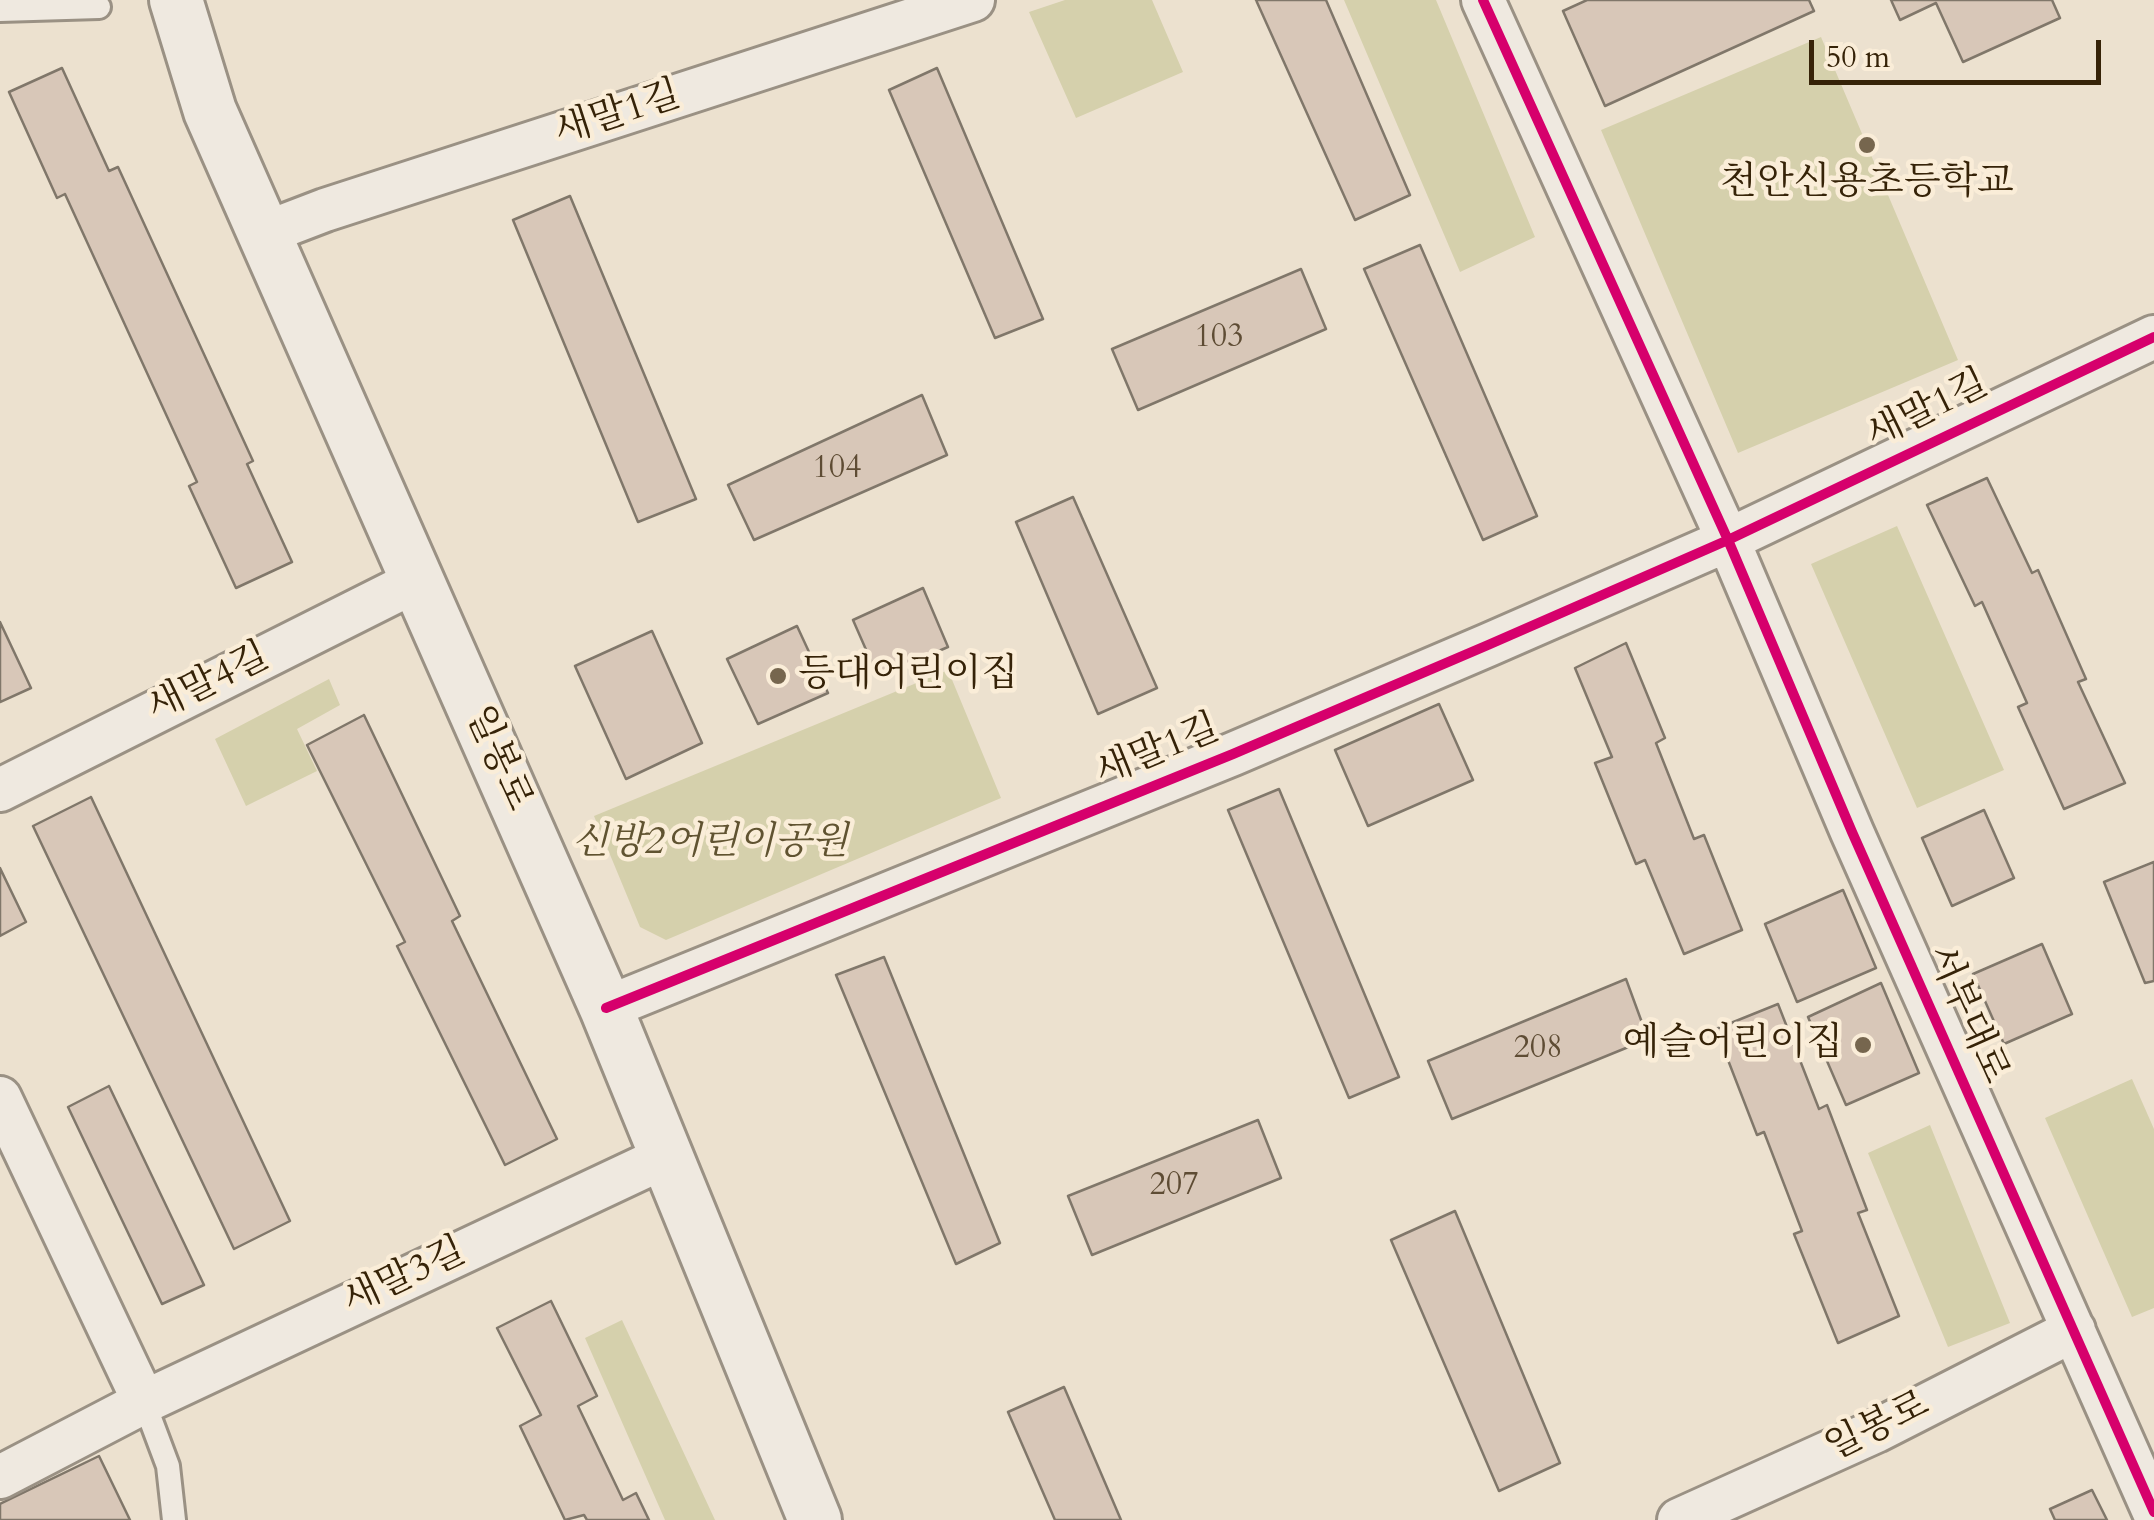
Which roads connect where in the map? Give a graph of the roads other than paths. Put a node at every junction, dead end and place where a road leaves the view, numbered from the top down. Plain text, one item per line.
1 (176, 0) edge
2 (973, 0) edge
3 (1484, 0) edge
4 (99, 6) dead end
5 (0, 10) edge
6 (265, 234) junction
7 (2154, 337) edge
8 (1728, 540) junction
9 (418, 580) junction
10 (0, 790) edge
11 (606, 1008) junction
12 (0, 1098) edge
13 (667, 1156) junction
14 (2074, 1330) junction
15 (144, 1402) junction
16 (0, 1477) edge
17 (2154, 1512) edge
18 (174, 1520) edge
19 (815, 1520) edge
20 (1679, 1520) edge

1 - 6 street, 일봉로
2 - 6 street, 새말1길
3 - 8 street
4 - 5 lane
6 - 9 street, 일봉로
7 - 8 street, 새말1길
8 - 11 street, 새말1길
8 - 14 street, 서부대로
9 - 10 street, 새말4길
9 - 11 street, 일봉로
11 - 13 street, 일봉로
12 - 15 street
13 - 15 street, 새말3길
13 - 19 street, 일봉로
14 - 17 street, 서부대로
14 - 20 street, 일봉로
15 - 16 street, 새말3길
15 - 18 lane

